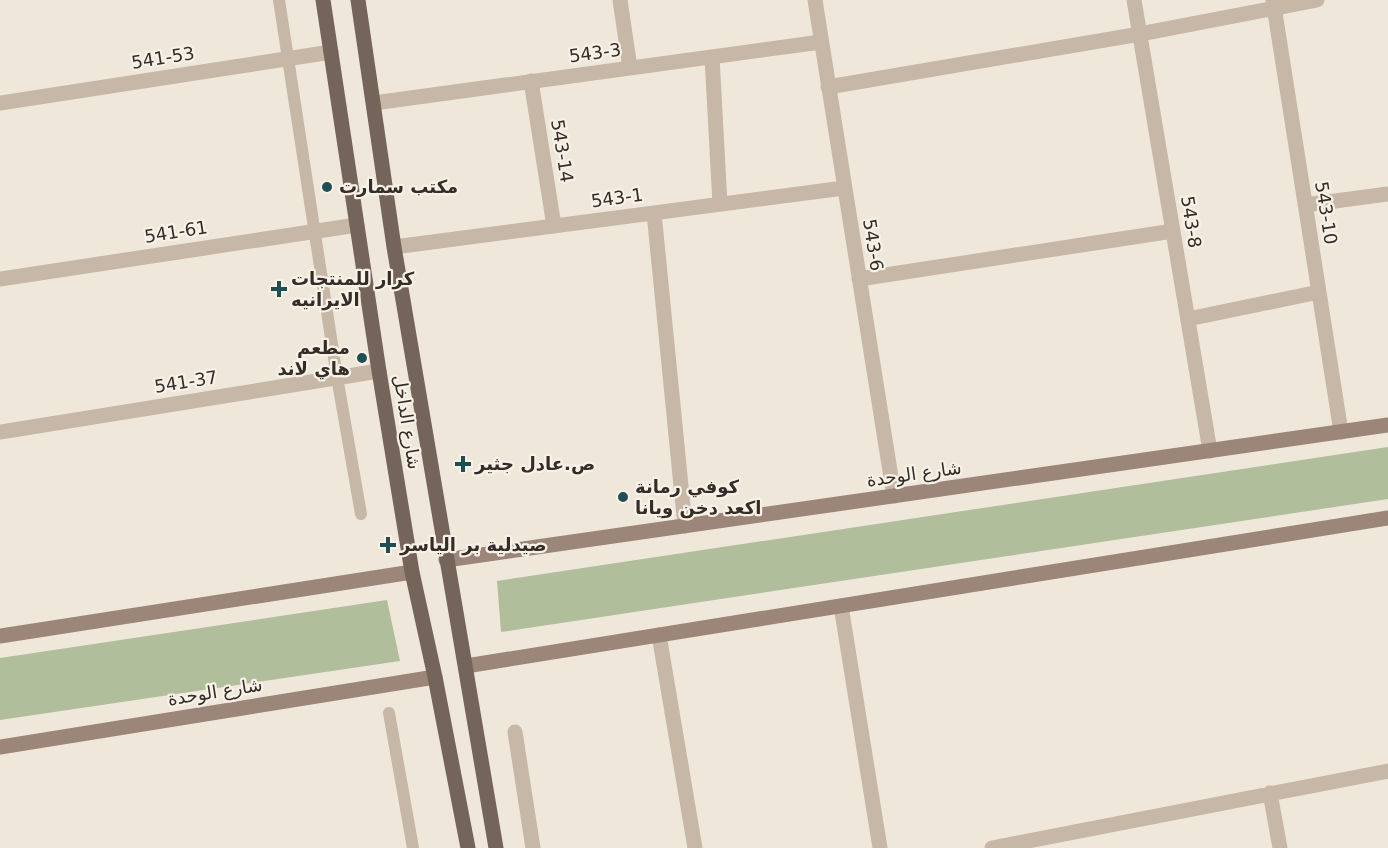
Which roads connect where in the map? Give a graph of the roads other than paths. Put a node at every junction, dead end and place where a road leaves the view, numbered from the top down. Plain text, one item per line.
1 (279, 0) edge
2 (323, 0) edge
3 (358, 0) edge
4 (620, 0) edge
5 (815, 0) edge
6 (1134, 0) edge
7 (1317, 0) edge
8 (1273, 3) edge
9 (1140, 34) junction
10 (821, 42) junction
11 (331, 52) junction
12 (712, 57) junction
13 (288, 59) junction
14 (630, 68) junction
15 (531, 81) junction
16 (828, 87) junction
17 (0, 103) edge
18 (374, 103) junction
19 (844, 188) junction
20 (1388, 194) edge
21 (720, 204) junction
22 (1305, 205) junction
23 (654, 213) junction
24 (357, 225) junction
25 (554, 226) junction
26 (316, 231) junction
27 (1173, 231) junction
28 (394, 247) junction
29 (0, 279) edge
30 (859, 279) junction
31 (1319, 292) junction
32 (1188, 319) junction
33 (379, 371) junction
34 (337, 377) junction
35 (1388, 425) edge
36 (0, 432) edge
37 (1341, 432) junction
38 (1210, 451) junction
39 (894, 496) junction
40 (361, 514) dead end
41 (1388, 518) edge
42 (685, 526) junction
43 (447, 560) junction
44 (412, 572) junction
45 (841, 606) junction
46 (659, 635) junction
47 (0, 636) edge
48 (466, 666) junction
49 (435, 677) junction
50 (389, 713) dead end
51 (515, 732) dead end
52 (0, 747) edge
53 (1388, 771) edge
54 (1270, 793) junction
55 (413, 848) edge
56 (468, 848) edge
57 (496, 848) edge
58 (534, 848) edge
59 (695, 848) edge
60 (880, 848) edge
61 (992, 848) edge
62 (1280, 848) edge

1 - 13 lane
2 - 11 main road, شارع الداخل
3 - 18 main road, شارع الداخل
4 - 14 street
5 - 10 street, 543-6
6 - 9 street, 543-8
7 - 8 street
8 - 9 street
8 - 22 street, 543-10
9 - 16 street
9 - 27 street, 543-8
10 - 12 street, 543-3
10 - 16 street, 543-6
11 - 13 street, 541-53
11 - 24 main road, شارع الداخل
12 - 14 street, 543-3
12 - 21 street
13 - 17 street, 541-53
13 - 26 lane
14 - 15 street, 543-3
15 - 18 street, 543-3
15 - 25 street, 543-14
16 - 19 street, 543-6
18 - 28 main road, شارع الداخل
19 - 21 street, 543-1
19 - 30 street, 543-6
20 - 22 street
21 - 23 street, 543-1
22 - 31 street, 543-10
23 - 25 street, 543-1
23 - 42 street
24 - 26 street, 541-61
24 - 33 main road, شارع الداخل
25 - 28 street, 543-1
26 - 29 street, 541-61
26 - 34 lane
27 - 30 street
27 - 32 street, 543-8
28 - 43 main road, شارع الداخل
30 - 39 street, 543-6
31 - 32 street
31 - 37 street, 543-10
32 - 38 street, 543-8
33 - 34 street, 541-37
33 - 44 main road, شارع الداخل
34 - 36 street, 541-37
34 - 40 lane
35 - 37 street, شارع الوحدة
37 - 38 street, شارع الوحدة
38 - 39 street, شارع الوحدة
39 - 42 street, شارع الوحدة
41 - 45 street
42 - 43 street, شارع الوحدة
43 - 48 main road, شارع الداخل
44 - 47 street
44 - 49 main road, شارع الداخل
45 - 46 street
45 - 60 street
46 - 48 street
46 - 59 street
48 - 57 main road, شارع الداخل
49 - 52 street, شارع الوحدة
49 - 56 main road, شارع الداخل
50 - 55 lane
51 - 58 street
53 - 54 street
54 - 61 street
54 - 62 street

